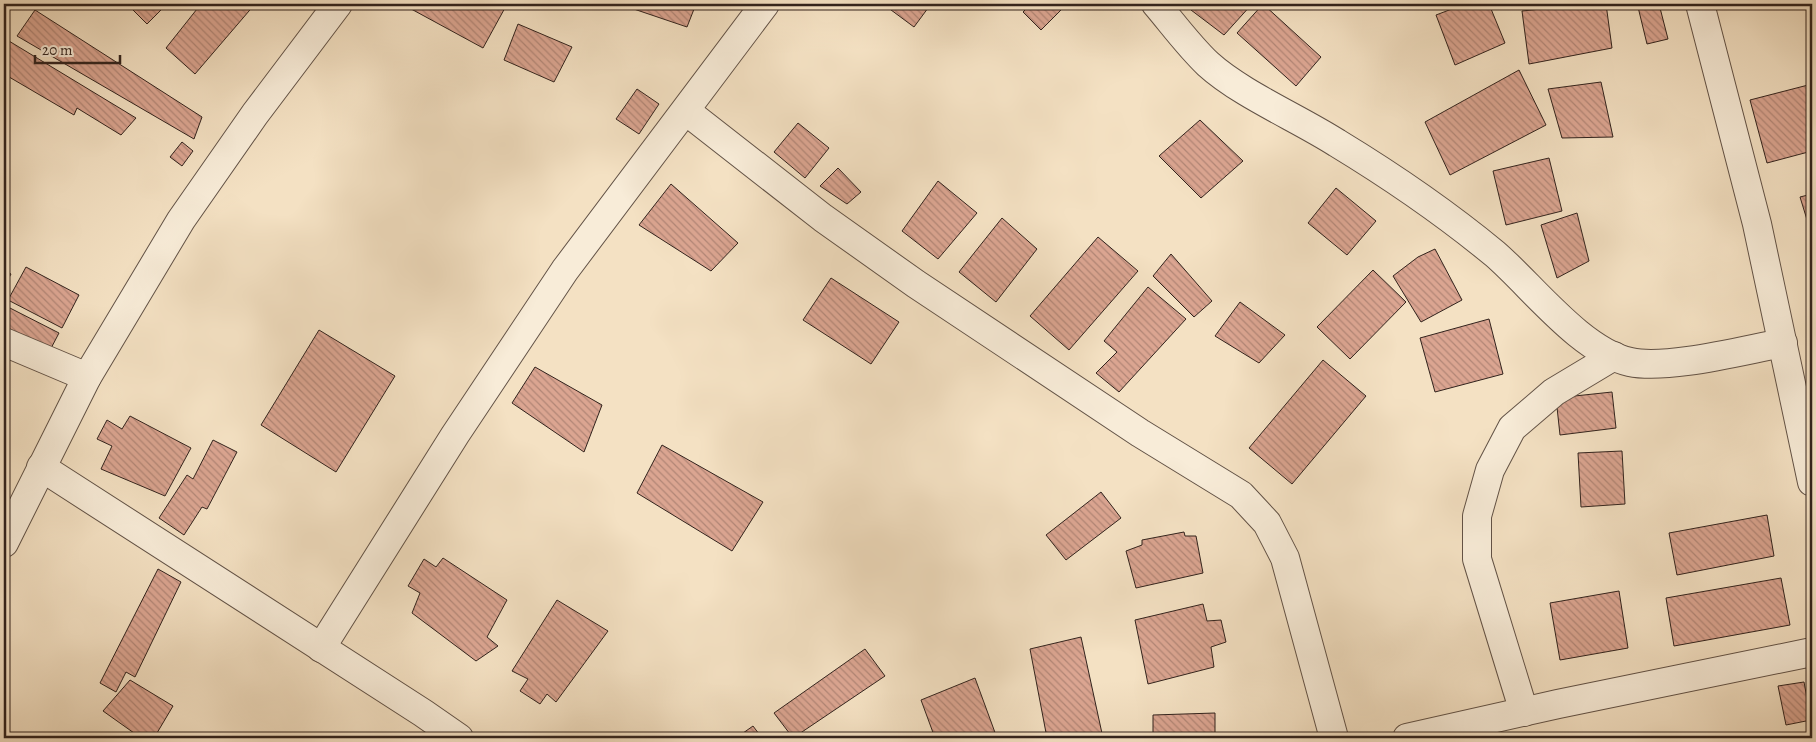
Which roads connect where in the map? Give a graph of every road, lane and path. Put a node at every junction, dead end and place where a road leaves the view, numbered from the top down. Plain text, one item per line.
1 (338, 4) edge
2 (765, 4) edge
3 (1156, 4) edge
4 (1700, 4) edge
5 (686, 111) junction
6 (4, 342) edge
7 (1784, 343) junction
8 (1614, 356) junction
9 (87, 377) junction
10 (41, 467) junction
11 (1812, 482) edge
12 (4, 543) edge
13 (321, 648) junction
14 (1812, 652) edge
15 (1524, 712) junction
16 (459, 738) edge
17 (1334, 738) edge
18 (1406, 738) edge

1 - 9 street
2 - 5 street
3 - 8 street
4 - 7 street
5 - 13 street
5 - 17 street
6 - 9 street
7 - 8 street
7 - 11 street
8 - 15 street
9 - 10 street
10 - 12 street
10 - 13 street
13 - 16 street
14 - 15 street
15 - 18 street

